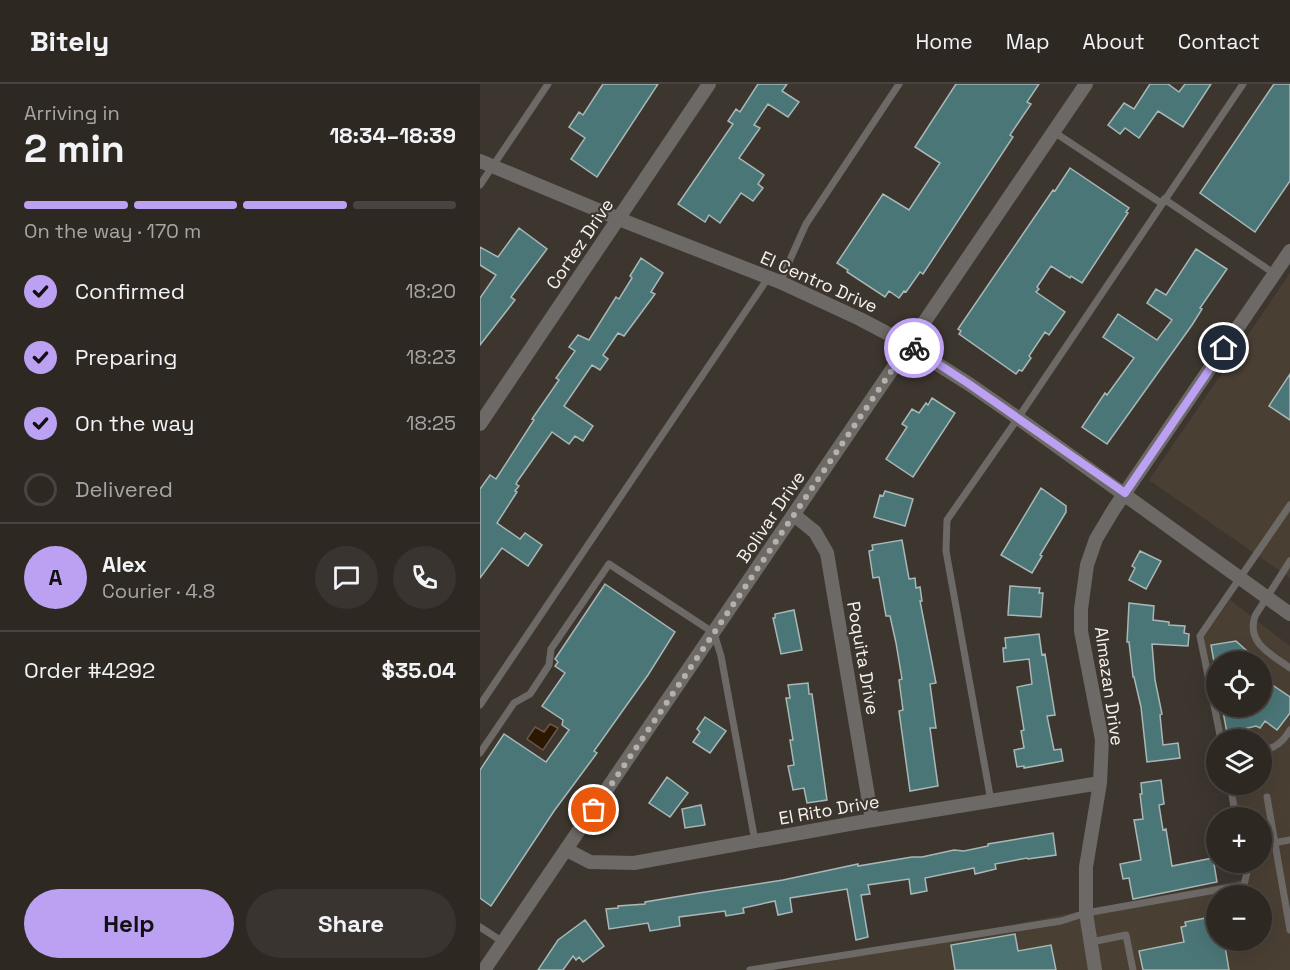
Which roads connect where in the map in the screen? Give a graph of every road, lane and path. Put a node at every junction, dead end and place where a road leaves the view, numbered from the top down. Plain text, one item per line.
1 (548, 84) edge
2 (709, 84) edge
3 (899, 84) edge
4 (1086, 84) edge
5 (1243, 84) edge
6 (1054, 132) junction
7 (486, 163) edge
8 (480, 185) edge
9 (1162, 201) junction
10 (618, 219) junction
11 (1290, 251) edge
12 (1275, 274) junction
13 (774, 280) junction
14 (909, 345) junction
15 (1018, 418) junction
16 (480, 424) edge
17 (1125, 493) junction
18 (1290, 505) edge
19 (794, 515) junction
20 (1290, 561) edge
21 (1241, 578) junction
22 (1267, 597) junction
23 (1290, 614) edge
24 (714, 633) junction
25 (1290, 668) edge
26 (480, 705) edge
27 (1219, 729) edge
28 (1290, 730) edge
29 (1272, 749) edge
30 (480, 753) edge
31 (1100, 783) junction
32 (1267, 797) dead end
33 (991, 801) junction
34 (872, 820) junction
35 (1290, 840) edge
36 (755, 841) junction
37 (1273, 843) junction
38 (567, 850) junction
39 (1247, 873) edge
40 (1086, 914) junction
41 (480, 927) edge
42 (1290, 930) edge
43 (503, 942) junction
44 (1091, 942) junction
45 (484, 970) edge
46 (750, 970) edge
47 (1095, 970) edge
48 (1134, 970) edge

1 - 7 lane
2 - 10 street, Cortez Drive
3 - 13 lane
4 - 6 street, Bolivar Drive
5 - 9 lane
6 - 9 lane
6 - 14 street, Bolivar Drive
7 - 8 lane
7 - 10 street, El Centro Drive
9 - 12 lane
9 - 15 lane
10 - 13 street, El Centro Drive
10 - 16 street, Cortez Drive
11 - 12 street, Almazan Drive
12 - 17 street, Almazan Drive
13 - 14 street, El Centro Drive
13 - 26 lane
14 - 15 street, El Centro Drive
14 - 19 street, Bolivar Drive
15 - 17 street, El Centro Drive
15 - 33 lane
17 - 21 street, El Centro Drive
17 - 31 street, Almazan Drive
18 - 21 lane
19 - 24 street, Bolivar Drive
19 - 34 street, Poquita Drive
20 - 22 lane
21 - 22 street, El Centro Drive
21 - 27 lane
22 - 23 street, El Centro Drive
22 - 25 lane
24 - 30 lane
24 - 36 lane
24 - 38 street, Bolivar Drive
28 - 29 lane
31 - 33 street, El Rito Drive
31 - 40 street, Almazan Drive
32 - 37 lane
33 - 34 street, El Rito Drive
34 - 36 street, El Rito Drive
35 - 37 lane
36 - 38 street, El Rito Drive
37 - 42 lane
38 - 43 street, Bolivar Drive
39 - 40 lane
40 - 44 street, Almazan Drive
40 - 46 lane
41 - 43 lane
43 - 45 street, Bolivar Drive
44 - 47 street, Almazan Drive
44 - 48 lane

